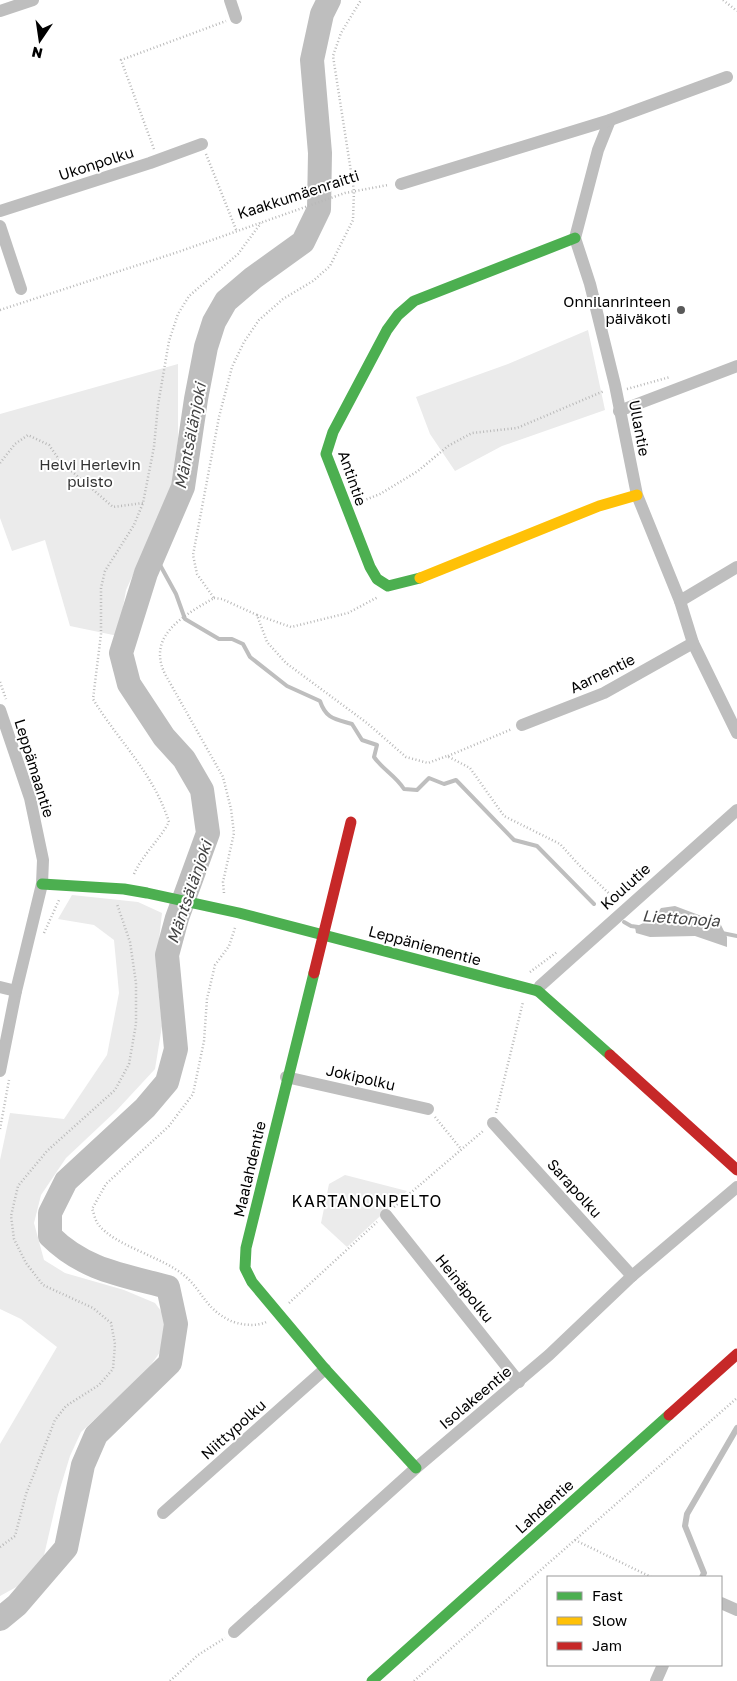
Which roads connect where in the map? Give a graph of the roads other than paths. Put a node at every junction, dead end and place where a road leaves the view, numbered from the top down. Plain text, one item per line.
1 (33, 0) edge
2 (230, 0) edge
3 (0, 11) edge
4 (236, 18) road end
5 (727, 77) dead end
6 (610, 120) junction
7 (202, 144) road end
8 (402, 184) road end
9 (0, 211) edge
10 (0, 226) edge
11 (575, 238) junction
12 (21, 289) dead end
13 (737, 366) edge
14 (619, 411) junction
15 (637, 495) junction
16 (737, 567) edge
17 (680, 601) junction
18 (694, 643) junction
19 (0, 710) edge
20 (522, 725) road end
21 (737, 733) edge
22 (737, 810) edge
23 (352, 822) dead end
24 (42, 884) junction
25 (325, 934) junction
26 (0, 987) edge
27 (16, 991) junction
28 (538, 991) junction
29 (5, 1075) edge
30 (286, 1077) junction
31 (428, 1109) road end
32 (493, 1123) road end
33 (737, 1170) edge
34 (737, 1187) edge
35 (386, 1215) road end
36 (632, 1276) junction
37 (737, 1354) edge
38 (325, 1369) junction
39 (519, 1382) junction
40 (737, 1428) edge
41 (416, 1468) junction
42 (163, 1513) dead end
43 (702, 1576) edge
44 (722, 1603) edge
45 (737, 1610) edge
46 (234, 1632) road end
47 (663, 1666) edge
48 (372, 1681) edge
49 (656, 1681) edge

1 - 3 street
2 - 4 street
5 - 6 street
6 - 8 street
6 - 11 street
7 - 9 street, Ukonpolku
10 - 12 street
11 - 14 street, Ullantie
11 - 15 street, Antintie
13 - 14 street
14 - 15 street, Ullantie
15 - 17 street, Ullantie
16 - 17 street
17 - 18 street, Ullantie
18 - 20 street, Aarnentie
18 - 21 street, Ullantie
19 - 24 street, Leppämaantie
22 - 28 street, Koulutie
23 - 25 street, Maalahdentie
24 - 25 street, Leppäniementie
24 - 27 street, Leppämaantie
25 - 28 street, Leppäniementie
25 - 30 street, Maalahdentie
26 - 27 street
27 - 29 street, Leppämaantie
28 - 33 street, Leppäniementie
30 - 31 street, Jokipolku
30 - 38 street, Maalahdentie
32 - 36 street, Sarapolku
34 - 36 street, Isolakeentie
35 - 39 street, Heinäpolku
36 - 39 street, Isolakeentie
37 - 48 street, Lahdentie
38 - 41 street, Maalahdentie
38 - 42 street, Niittypolku
39 - 41 street, Isolakeentie
40 - 43 lane
41 - 46 street, Isolakeentie
44 - 45 street
47 - 49 street

